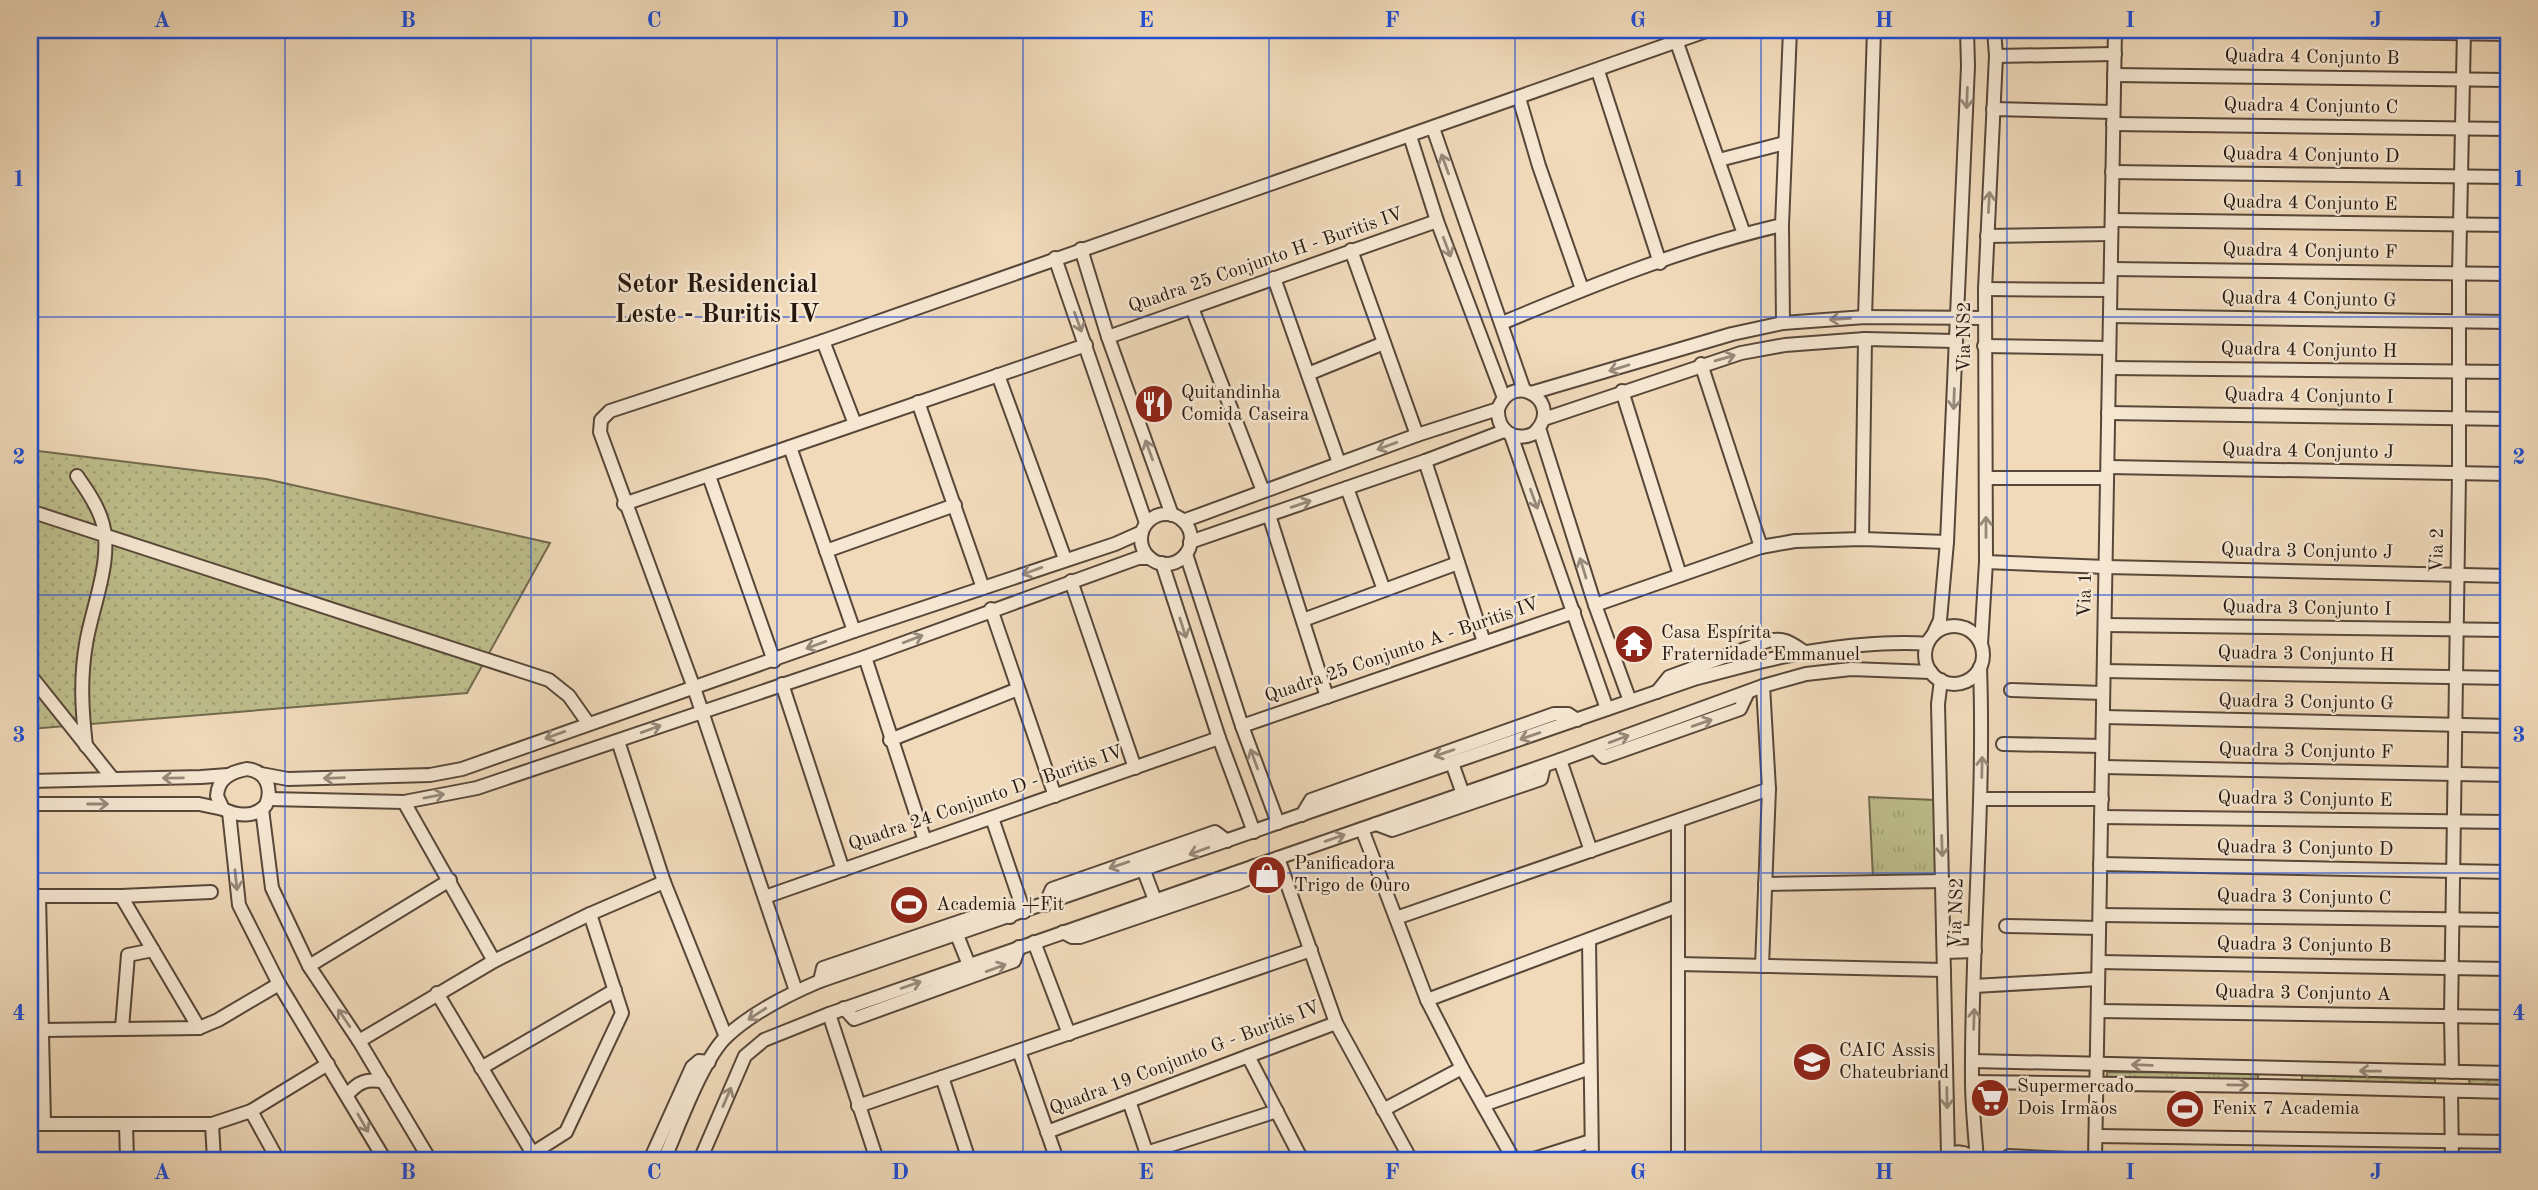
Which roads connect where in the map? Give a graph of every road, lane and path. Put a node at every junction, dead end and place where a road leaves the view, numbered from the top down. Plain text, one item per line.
1 (1709, 30) edge
2 (1790, 30) edge
3 (1874, 30) edge
4 (1967, 30) edge
5 (1994, 30) edge
6 (2115, 30) edge
7 (2249, 30) edge
8 (2464, 31) edge
9 (2508, 34) edge
10 (1676, 43) junction
11 (2115, 54) junction
12 (1996, 56) junction
13 (1598, 71) junction
14 (2114, 75) junction
15 (2463, 79) junction
16 (2508, 80) edge
17 (1519, 97) junction
18 (1993, 109) junction
19 (2113, 118) junction
20 (1433, 128) junction
21 (2462, 129) junction
22 (2508, 129) edge
23 (1410, 136) junction
24 (1785, 143) junction
25 (1719, 160) junction
26 (2112, 172) junction
27 (2461, 177) junction
28 (2508, 177) edge
29 (2112, 220) junction
30 (1437, 221) junction
31 (1782, 225) junction
32 (2460, 225) junction
33 (2508, 225) edge
34 (1744, 234) junction
35 (2111, 234) junction
36 (1987, 236) junction
37 (1081, 249) junction
38 (1351, 250) junction
39 (1055, 258) junction
40 (1660, 262) junction
41 (2111, 268) junction
42 (2459, 274) junction
43 (2508, 274) edge
44 (1274, 278) junction
45 (1582, 289) junction
46 (1985, 289) junction
47 (2110, 290) junction
48 (1192, 308) junction
49 (2110, 316) junction
50 (1866, 317) junction
51 (1984, 318) junction
52 (1957, 319) junction
53 (2458, 322) junction
54 (2508, 322) edge
55 (1502, 323) junction
56 (1783, 323) junction
57 (1108, 337) junction
58 (1865, 339) junction
59 (823, 341) junction
60 (1956, 341) junction
61 (1384, 343) junction
62 (1086, 345) junction
63 (1984, 346) junction
64 (2109, 348) junction
65 (1701, 365) junction
66 (2109, 368) junction
67 (2458, 371) junction
68 (2508, 372) edge
69 (1308, 374) junction
70 (998, 375) junction
71 (1527, 391) junction
72 (1622, 391) junction
73 (918, 402) junction
74 (1501, 403) junction
75 (2108, 413) junction
76 (2459, 419) junction
77 (2508, 419) edge
78 (855, 424) junction
79 (1542, 424) junction
80 (1508, 433) junction
81 (1417, 435) junction
82 (790, 447) junction
83 (1425, 461) junction
84 (1339, 463) junction
85 (2107, 473) junction
86 (2459, 474) junction
87 (2508, 474) edge
88 (77, 476) dead end
89 (709, 476) junction
90 (1986, 478) junction
91 (1347, 488) junction
92 (1263, 491) junction
93 (624, 503) junction
94 (955, 505) junction
95 (30, 511) edge
96 (1269, 515) junction
97 (1177, 518) junction
98 (1144, 528) junction
99 (104, 535) junction
100 (1862, 539) junction
101 (1947, 542) junction
102 (1761, 547) junction
103 (1188, 548) junction
104 (826, 551) junction
105 (1065, 559) junction
106 (1156, 561) junction
107 (1986, 562) junction
108 (1458, 563) junction
109 (2106, 567) junction
110 (1680, 575) junction
111 (2457, 575) junction
112 (2508, 576) edge
113 (1071, 581) junction
114 (983, 588) junction
115 (1384, 590) junction
116 (1595, 605) junction
117 (991, 610) junction
118 (1574, 612) junction
119 (1303, 620) junction
120 (2105, 625) junction
121 (2456, 630) junction
122 (2508, 630) edge
123 (854, 631) junction
124 (1930, 639) junction
125 (1484, 642) junction
126 (1981, 644) junction
127 (865, 657) junction
128 (774, 661) junction
129 (1980, 667) junction
130 (2104, 671) junction
131 (30, 675) edge
132 (1936, 676) junction
133 (2454, 677) junction
134 (2508, 678) edge
135 (782, 684) junction
136 (1763, 687) junction
137 (694, 688) junction
138 (1018, 689) junction
139 (2011, 690) dead end
140 (2103, 693) junction
141 (1327, 697) junction
142 (1630, 701) junction
143 (1607, 709) junction
144 (701, 711) junction
145 (2103, 717) junction
146 (1577, 720) junction
147 (588, 723) junction
148 (2454, 725) junction
149 (1242, 726) junction
150 (2508, 726) edge
151 (1219, 738) junction
152 (890, 740) junction
153 (618, 741) junction
154 (2003, 744) dead end
155 (86, 746) junction
156 (2102, 746) junction
157 (1560, 760) junction
158 (1452, 763) junction
159 (1544, 766) junction
160 (2102, 767) junction
161 (1135, 768) junction
162 (261, 774) junction
163 (2453, 774) junction
164 (228, 775) junction
165 (2508, 775) edge
166 (113, 779) junction
167 (30, 781) edge
168 (1769, 789) junction
169 (1463, 794) junction
170 (1055, 796) junction
171 (1982, 799) junction
172 (2102, 799) junction
173 (404, 802) junction
174 (30, 804) edge
175 (266, 804) junction
176 (226, 810) junction
177 (1302, 815) junction
178 (2101, 817) junction
179 (992, 818) junction
180 (1678, 821) junction
181 (2453, 821) junction
182 (2508, 822) edge
183 (1278, 823) junction
184 (1376, 824) junction
185 (1362, 829) junction
186 (1254, 832) junction
187 (925, 841) junction
188 (1227, 841) junction
189 (1591, 851) junction
190 (1278, 858) junction
191 (2100, 863) junction
192 (1254, 866) junction
193 (843, 870) junction
194 (1144, 870) junction
195 (2452, 871) junction
196 (2508, 872) edge
197 (450, 880) junction
198 (1943, 881) junction
199 (664, 882) junction
200 (1765, 884) junction
201 (211, 891) dead end
202 (34, 896) edge
203 (121, 896) junction
204 (765, 897) junction
205 (1155, 900) junction
206 (1045, 905) junction
207 (1678, 906) junction
208 (1024, 912) junction
209 (590, 914) junction
210 (1010, 917) junction
211 (1396, 918) junction
212 (2452, 919) junction
213 (2508, 920) edge
214 (2099, 921) junction
215 (2006, 926) dead end
216 (1063, 932) junction
217 (1943, 932) junction
218 (1975, 932) junction
219 (957, 935) junction
220 (1589, 940) junction
221 (1034, 942) junction
222 (1019, 947) junction
223 (153, 950) junction
224 (1311, 950) junction
225 (1975, 951) junction
226 (1944, 952) junction
227 (494, 961) junction
228 (2099, 962) junction
229 (1678, 964) junction
230 (969, 965) junction
231 (309, 966) junction
232 (1762, 966) junction
233 (2451, 968) junction
234 (2508, 969) edge
235 (1944, 970) junction
236 (2098, 979) junction
237 (820, 981) junction
238 (279, 984) junction
239 (1974, 986) junction
240 (615, 990) junction
241 (796, 991) junction
242 (437, 993) junction
243 (1427, 1000) junction
244 (844, 1009) junction
245 (2098, 1010) junction
246 (829, 1014) junction
247 (2451, 1016) junction
248 (2508, 1017) edge
249 (1336, 1023) junction
250 (122, 1028) junction
251 (199, 1028) junction
252 (42, 1030) junction
253 (1069, 1034) junction
254 (726, 1037) junction
255 (359, 1041) junction
256 (1018, 1051) junction
257 (1248, 1056) junction
258 (1972, 1061) junction
259 (709, 1062) junction
260 (2001, 1062) junction
261 (2097, 1063) junction
262 (328, 1064) junction
263 (481, 1068) junction
264 (1462, 1068) junction
265 (1590, 1068) junction
266 (2266, 1069) junction
267 (2294, 1070) junction
268 (2452, 1072) junction
269 (2508, 1073) edge
270 (942, 1077) junction
271 (384, 1083) junction
272 (1972, 1083) junction
273 (2001, 1083) junction
274 (2096, 1083) junction
275 (2264, 1086) junction
276 (2296, 1087) junction
277 (2451, 1091) junction
278 (2508, 1092) edge
279 (347, 1095) junction
280 (1129, 1101) junction
281 (1483, 1105) junction
282 (858, 1106) junction
283 (1383, 1110) junction
284 (250, 1111) junction
285 (1276, 1111) junction
286 (30, 1124) edge
287 (44, 1124) junction
288 (126, 1124) junction
289 (212, 1124) junction
290 (1046, 1132) junction
291 (2095, 1136) junction
292 (1591, 1140) junction
293 (2452, 1141) junction
294 (2508, 1142) edge
295 (2009, 1156) dead end
296 (528, 1157) edge
297 (1148, 1157) edge
298 (1946, 1158) edge
299 (127, 1160) edge
300 (214, 1160) edge
301 (278, 1160) edge
302 (385, 1160) edge
303 (430, 1160) edge
304 (650, 1160) edge
305 (664, 1160) edge
306 (700, 1160) edge
307 (877, 1160) edge
308 (969, 1160) edge
309 (1056, 1160) edge
310 (1302, 1160) edge
311 (1411, 1160) edge
312 (1514, 1160) edge
313 (1531, 1160) edge
314 (1592, 1160) edge
315 (1678, 1160) edge
316 (1976, 1160) edge
317 (2089, 1160) edge
318 (2095, 1160) edge
319 (2452, 1160) edge

1 - 10 street
2 - 24 street
3 - 50 street
4 -> 52 street, Via NS2
5 - 12 street, Via NS2
6 - 11 street, Via 1
7 - 8 street
8 - 9 street
8 - 15 street, Via 2
10 - 13 street
10 - 25 street
11 - 12 street
11 - 14 street, Via 1
12 - 18 street, Via NS2
13 - 17 street
13 - 40 street
14 - 15 street, Quadra 4 Conjunto B
14 - 19 street, Via 1
15 - 16 street, Quadra 4 Conjunto B
15 - 21 street, Via 2
17 - 20 street
17 - 45 street
18 - 19 street, Quadra 4 Conjunto C
36 -> 18 street, Via NS2
19 - 21 street, Quadra 4 Conjunto C
19 - 26 street, Via 1
20 - 23 street
55 -> 20 street
21 - 22 street, Quadra 4 Conjunto C
21 - 27 street, Via 2
23 - 30 street
23 - 37 street
24 - 25 street
24 - 31 street
25 - 34 street
26 - 27 street, Quadra 4 Conjunto D
26 - 29 street, Via 1
27 - 28 street, Quadra 4 Conjunto D
27 - 32 street, Via 2
29 - 32 street, Quadra 4 Conjunto E
29 - 35 street, Via 1
30 - 38 street, Quadra 25 Conjunto H - Buritis IV
30 -> 74 street
31 - 34 street
31 - 56 street
32 - 33 street, Quadra 4 Conjunto E
32 - 42 street, Via 2
34 - 40 street
35 - 36 street
35 - 41 street, Via 1
36 - 46 street, Via NS2
37 - 39 street
37 - 57 street
38 - 44 street, Quadra 25 Conjunto H - Buritis IV
38 - 61 street
39 - 59 street
39 -> 62 street
40 - 45 street
41 - 42 street, Quadra 4 Conjunto F
41 - 47 street, Via 1
42 - 43 street, Quadra 4 Conjunto F
42 - 53 street, Via 2
44 - 48 street, Quadra 25 Conjunto H - Buritis IV
44 - 69 street
45 - 55 street
46 - 47 street
46 - 51 street, Via NS2
47 - 49 street, Via 1
48 - 57 street, Quadra 25 Conjunto H - Buritis IV
48 - 92 street
49 - 53 street, Quadra 4 Conjunto G
49 - 64 street, Via 1
50 - 52 street
50 -> 56 street
51 - 52 street
51 - 63 street, Via NS2
52 - 60 street, Via NS2
53 - 54 street, Quadra 4 Conjunto G
53 - 67 street, Via 2
55 - 71 street
56 -> 71 street
97 -> 57 street
58 - 60 street
65 -> 58 street
58 - 100 street
59 - 78 street
59 - 93 street
60 -> 101 street, Via NS2
61 - 69 street
61 - 81 street
62 - 70 street
62 - 98 street
63 - 64 street
63 - 90 street, Via NS2
64 - 66 street, Via 1
65 - 72 street
65 - 102 street
66 - 67 street, Quadra 4 Conjunto H
66 - 75 street, Via 1
67 - 68 street, Quadra 4 Conjunto H
67 - 76 street, Via 2
69 - 84 street
70 - 73 street
70 - 105 street
71 - 74 street
71 - 79 street
72 - 79 street
72 - 110 street
73 - 78 street
73 - 94 street
74 - 80 street
74 - 81 street
75 - 76 street, Quadra 4 Conjunto I
75 - 85 street, Via 1
76 - 77 street, Quadra 4 Conjunto I
76 - 86 street, Via 2
78 - 82 street
79 - 80 street
116 -> 79 street
80 - 83 street
80 -> 118 street
81 -> 84 street
82 - 89 street
82 - 104 street
83 - 91 street
83 - 108 street
84 - 92 street
85 - 86 street, Quadra 4 Conjunto J
85 - 90 street, Quadra 4 Conjunto J
85 - 109 street, Via 1
86 - 87 street, Quadra 4 Conjunto J
86 - 111 street, Via 2
88 - 99 street
89 - 93 street
89 - 128 street
107 -> 90 street, Via NS2
96 -> 91 street
91 - 115 street
92 - 97 street
93 - 137 street
94 - 104 street
94 - 114 street
95 - 99 street
96 - 103 street
96 - 119 street
97 - 98 street
97 - 103 street
98 - 105 street
98 - 106 street
99 - 147 street
99 - 155 street
100 - 101 street
100 - 102 street
101 - 124 street, Via NS2
102 - 110 street
103 - 106 street
103 - 149 street
104 - 123 street
105 -> 114 street
106 - 113 street
106 -> 151 street
107 - 109 street, Quadra 3 Conjunto J
107 - 126 street, Via NS2
108 - 115 street
108 - 125 street
109 - 111 street, Quadra 3 Conjunto J
109 - 120 street, Via 1
110 - 116 street
111 - 112 street, Quadra 3 Conjunto J
111 - 121 street, Via 2
113 - 117 street
113 - 161 street
114 - 123 street
115 - 119 street
116 - 142 street
127 -> 117 street
117 - 138 street
118 - 125 street, Quadra 25 Conjunto A - Buritis IV
118 - 143 street
119 - 141 street
120 - 121 street, Quadra 3 Conjunto I
120 - 130 street, Via 1
121 - 122 street, Quadra 3 Conjunto I
121 - 133 street, Via 2
123 -> 128 street
124 - 126 street
124 - 132 street
124 - 142 street
125 - 141 street, Quadra 25 Conjunto A - Buritis IV
126 - 129 street
127 - 135 street
127 - 152 street
128 - 137 street
129 - 132 street
171 -> 129 street, Via NS2
130 - 133 street, Quadra 3 Conjunto H
130 - 140 street, Via 1
131 - 155 street
132 - 136 street
132 -> 198 street, Via NS2
133 - 134 street, Quadra 3 Conjunto H
133 - 148 street, Via 2
135 - 144 street
135 - 193 street
157 -> 136 street
136 - 168 street
137 - 144 street
137 - 147 street
138 - 152 street
138 - 170 street
139 - 140 street
140 - 145 street, Via 1
141 - 149 street, Quadra 25 Conjunto A - Buritis IV
142 - 143 street
143 - 146 street
153 -> 144 street
144 - 204 street
145 - 148 street, Quadra 3 Conjunto G
145 - 156 street, Via 1
146 -> 158 street
146 -> 177 street
147 -> 162 street
148 - 150 street, Quadra 3 Conjunto G
148 - 163 street, Via 2
183 -> 149 street
151 - 161 street, Quadra 24 Conjunto D - Buritis IV
151 - 186 street
152 - 187 street
173 -> 153 street
153 - 199 street
154 - 156 street
155 - 166 street
156 - 160 street, Via 1
157 - 159 street
157 - 189 street
158 - 169 street
158 - 177 street
159 - 169 street
159 - 184 street
160 - 163 street, Quadra 3 Conjunto F
160 - 172 street, Via 1
161 - 170 street, Quadra 24 Conjunto D - Buritis IV
162 - 164 street
162 - 175 street
163 - 165 street, Quadra 3 Conjunto F
163 - 181 street, Via 2
164 -> 166 street
164 - 176 street
166 - 167 street
168 - 180 street
168 - 200 street
169 - 184 street
170 - 179 street, Quadra 24 Conjunto D - Buritis IV
171 - 172 street
171 - 218 street, Via NS2
172 - 178 street, Via 1
173 - 175 street
173 - 197 street
174 -> 176 street
175 - 176 street
175 - 231 street
176 -> 238 street
177 - 183 street
178 - 181 street, Quadra 3 Conjunto E
178 - 191 street, Via 1
179 - 187 street, Quadra 24 Conjunto D - Buritis IV
179 - 208 street
180 - 189 street
180 - 207 street
181 - 182 street, Quadra 3 Conjunto E
181 - 195 street, Via 2
183 - 186 street
184 - 185 street
190 -> 185 street
185 - 211 street
186 - 188 street
187 - 193 street, Quadra 24 Conjunto D - Buritis IV
188 -> 194 street
188 -> 206 street
189 - 211 street
190 - 192 street
190 - 224 street
191 - 195 street, Quadra 3 Conjunto D
191 - 214 street, Via 1
192 - 205 street
192 - 216 street
193 - 204 street, Quadra 24 Conjunto D - Buritis IV
194 - 205 street
194 - 206 street
195 - 196 street, Quadra 3 Conjunto D
195 - 212 street, Via 2
197 - 227 street
197 - 231 street
198 - 200 street
198 - 217 street, Via NS2
199 - 209 street
199 - 254 street
200 - 232 street
201 - 203 street
202 - 203 street
202 - 252 street
203 - 223 street
204 - 241 street
205 - 216 street
206 - 208 street
207 - 220 street
207 - 229 street
208 - 210 street
209 - 227 street
209 - 240 street
210 - 219 street
210 - 237 street
211 - 243 street
212 - 213 street, Quadra 3 Conjunto C
212 - 214 street, Quadra 3 Conjunto C
212 - 233 street, Via 2
214 - 215 street, Quadra 3 Conjunto C
214 - 228 street, Via 1
216 - 221 street
217 - 218 street
217 - 226 street, Via NS2
218 - 225 street, Via NS2
219 - 230 street
219 - 237 street
220 - 243 street
220 - 265 street
221 - 222 street
221 - 253 street
222 - 230 street
244 -> 222 street
223 - 250 street
223 - 251 street
224 - 249 street
224 - 253 street
225 - 226 street
225 - 239 street, Via NS2
226 - 235 street, Via NS2
227 - 242 street
228 - 233 street, Quadra 3 Conjunto B
228 - 236 street, Via 1
229 - 232 street
229 - 315 street
244 -> 230 street
255 -> 231 street
232 - 235 street
233 - 234 street, Quadra 3 Conjunto B
233 - 247 street, Via 2
235 -> 298 street, Via NS2
236 - 239 street
236 - 245 street, Via 1
237 - 241 street
238 - 251 street
238 - 262 street
258 -> 239 street, Via NS2
240 - 263 street
240 - 296 street
241 -> 254 street
242 - 255 street
242 - 263 street
243 - 264 street
244 - 246 street
245 - 247 street, Quadra 3 Conjunto A
245 - 261 street, Via 1
246 - 282 street
306 -> 246 street
247 - 248 street, Quadra 3 Conjunto A
247 - 268 street, Via 2
249 - 257 street, Quadra 19 Conjunto G - Buritis IV
249 - 283 street
250 - 251 street
250 - 252 street
252 - 287 street
253 - 256 street
254 - 259 street
255 - 271 street
256 - 270 street
256 - 290 street
257 - 280 street, Quadra 19 Conjunto G - Buritis IV
257 - 285 street
258 - 260 street
258 - 272 street, Via NS2
259 - 304 street
259 - 305 street
260 - 261 street
260 - 273 street
266 -> 261 street
261 - 274 street, Via 1
262 - 279 street
262 - 284 street
263 - 296 street
264 - 281 street
264 - 283 street
265 - 281 street
265 - 292 street
266 - 267 street
266 - 275 street
268 -> 267 street
267 - 276 street
268 - 269 street
268 - 277 street, Via 2
270 - 282 street
270 - 308 street
271 - 279 street
271 - 303 street
272 - 273 street
272 - 316 street, Via NS2
273 - 274 street
274 -> 275 street
274 - 291 street, Via 1
275 - 276 street
276 - 277 street
277 - 278 street
277 - 293 street
279 -> 302 street
280 - 290 street, Quadra 19 Conjunto G - Buritis IV
280 - 297 street
281 - 312 street
282 - 307 street
283 - 311 street
284 - 289 street
284 - 301 street
285 - 297 street
285 - 310 street
286 - 287 street
287 - 288 street
288 - 289 street
288 - 299 street
289 - 300 street
290 - 309 street
291 - 293 street
291 - 318 street, Via 1
292 - 313 street
292 - 314 street
293 - 294 street
293 - 319 street
295 - 317 street
298 - 316 street

